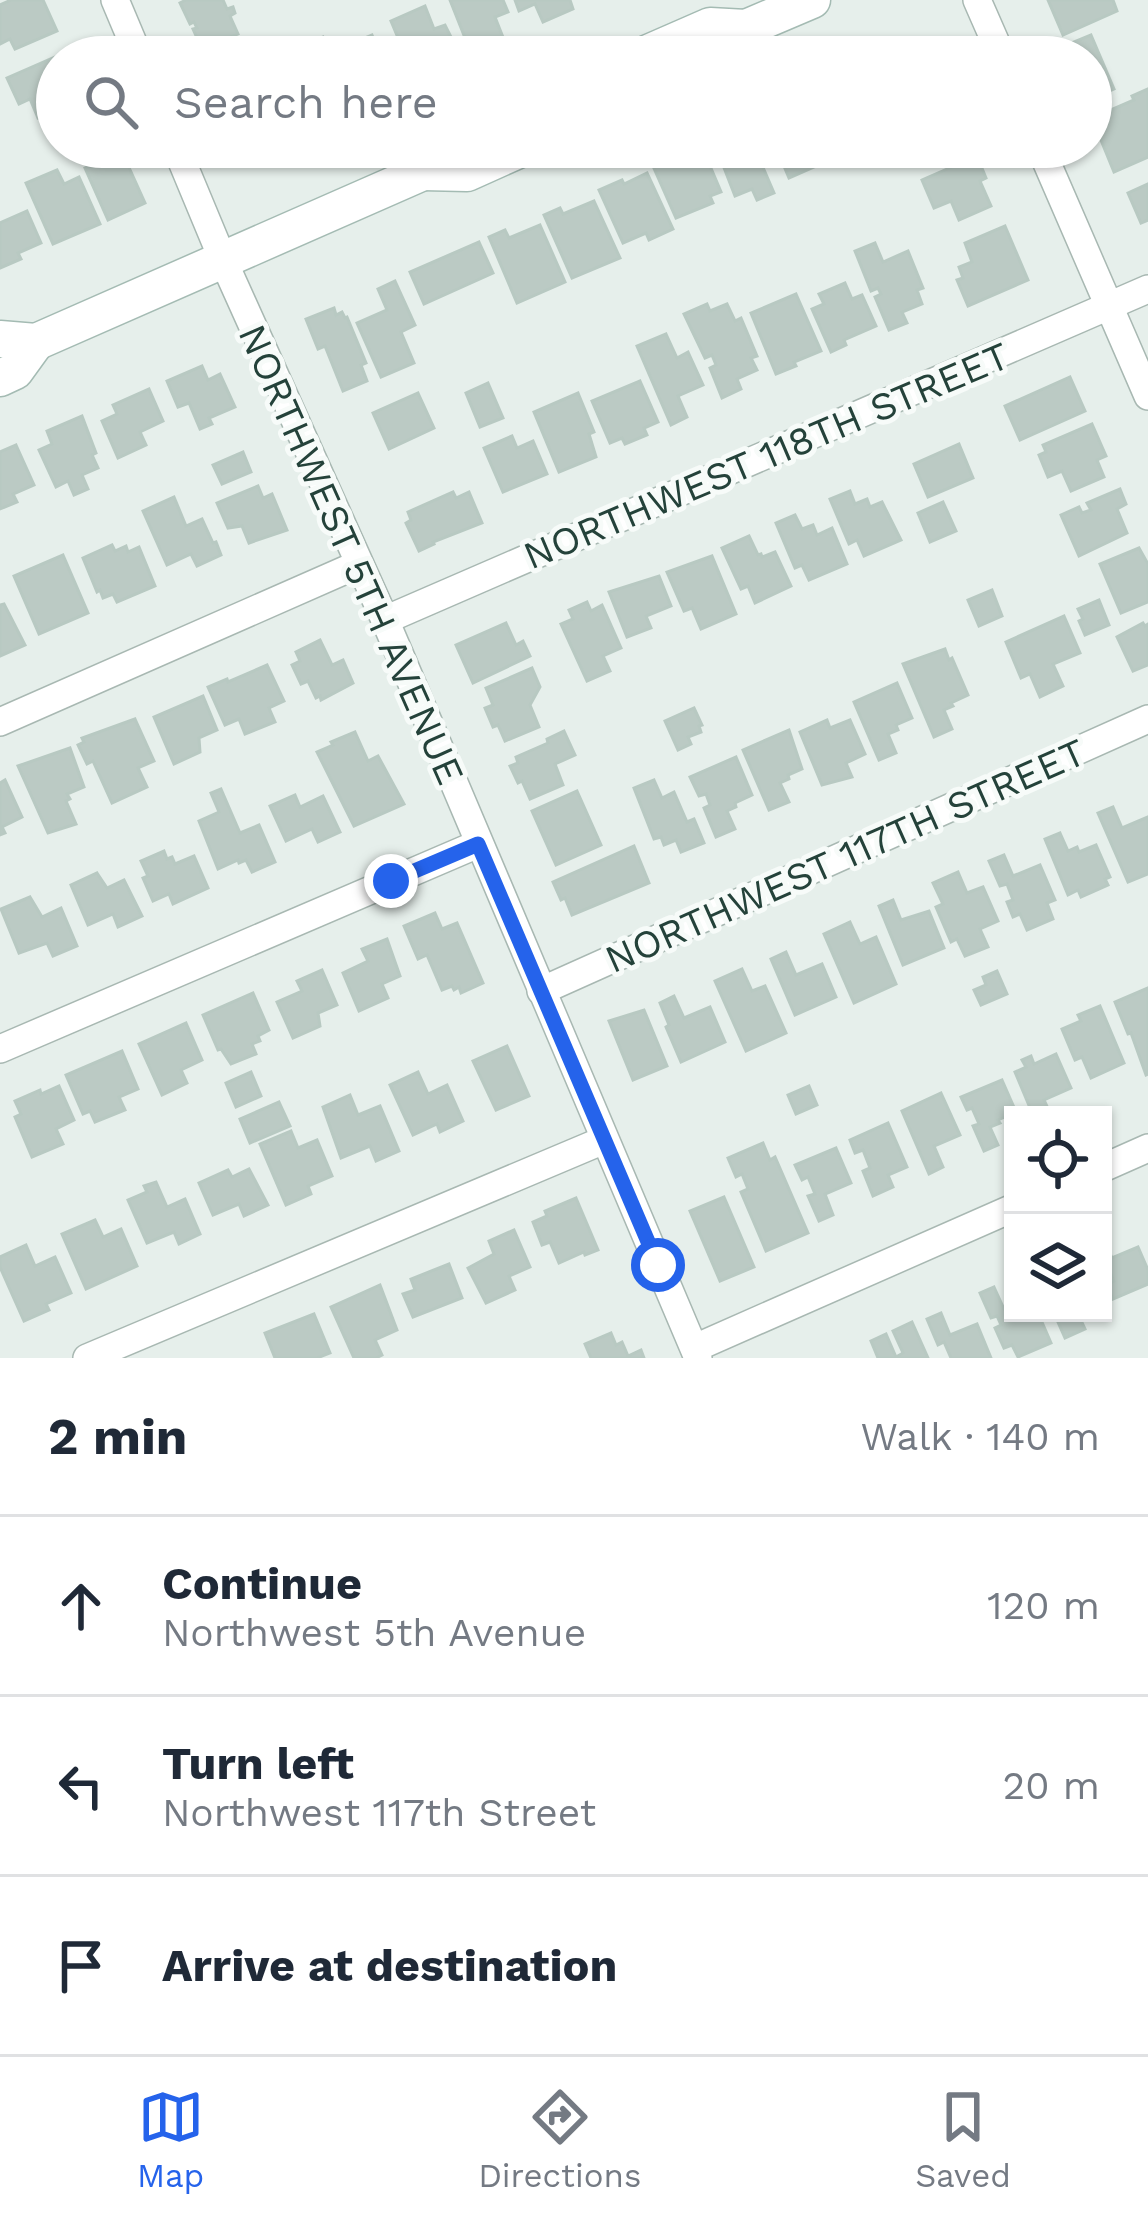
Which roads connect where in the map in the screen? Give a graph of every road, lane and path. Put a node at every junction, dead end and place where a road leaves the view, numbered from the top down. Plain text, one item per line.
1 (115, 0) edge
2 (812, 0) edge
3 (977, 0) edge
4 (130, 36) edge
5 (687, 36) edge
6 (725, 36) edge
7 (748, 36) edge
8 (993, 36) edge
9 (185, 168) edge
10 (416, 168) edge
11 (1049, 168) edge
12 (223, 260) junction
13 (1148, 289) edge
14 (1108, 307) junction
15 (18, 341) edge
16 (0, 378) edge
17 (1148, 396) edge
18 (359, 564) junction
19 (385, 620) junction
20 (1148, 719) edge
21 (0, 722) edge
22 (478, 844) junction
23 (541, 992) junction
24 (0, 1049) edge
25 (604, 1140) junction
26 (1148, 1148) edge
27 (1112, 1164) edge
28 (1004, 1212) edge
29 (696, 1353) edge
30 (87, 1358) edge

1 - 4 street
2 - 7 main road
3 - 8 street
5 - 6 main road
9 - 12 street, NORTHWEST 5TH AVENUE
10 - 12 main road
11 - 14 street
12 - 15 main road
12 - 18 street, NORTHWEST 5TH AVENUE
13 - 14 street, NORTHWEST 118TH STREET
14 - 17 street
14 - 19 street, NORTHWEST 118TH STREET
15 - 16 main road
18 - 19 street, NORTHWEST 5TH AVENUE
18 - 21 street
19 - 22 street, NORTHWEST 5TH AVENUE
20 - 23 street, NORTHWEST 117TH STREET
22 - 23 street, NORTHWEST 5TH AVENUE
22 - 24 street
23 - 25 street, NORTHWEST 5TH AVENUE
25 - 29 street, NORTHWEST 5TH AVENUE
25 - 30 street
26 - 27 street
28 - 29 street

